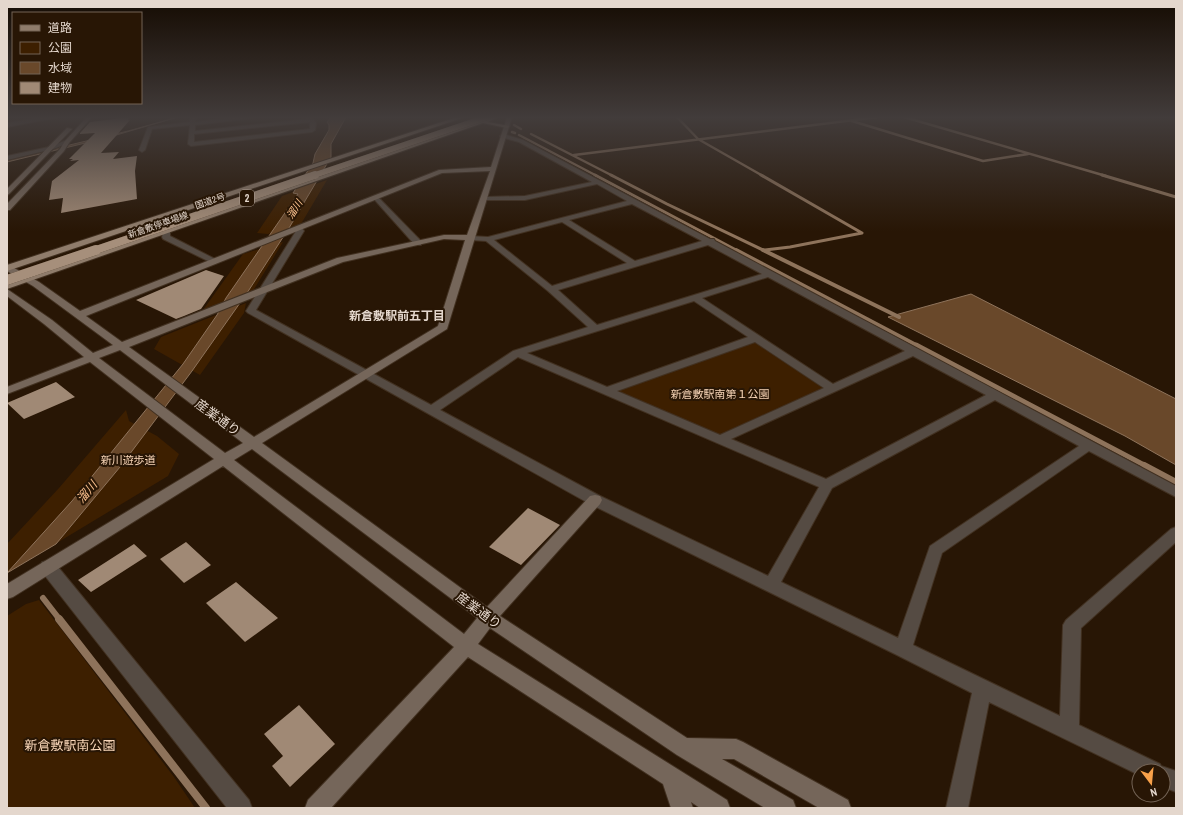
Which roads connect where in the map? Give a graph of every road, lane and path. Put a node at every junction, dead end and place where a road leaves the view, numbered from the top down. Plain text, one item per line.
1 (20, 155) edge
2 (44, 155) edge
3 (57, 155) edge
4 (350, 155) edge
5 (375, 155) edge
6 (385, 155) edge
7 (498, 155) edge
8 (549, 155) edge
9 (7, 158) edge
10 (494, 169) junction
11 (274, 180) junction
12 (598, 182) junction
13 (292, 187) junction
14 (7, 193) edge
15 (376, 198) junction
16 (484, 199) junction
17 (634, 201) junction
18 (7, 208) edge
19 (168, 216) junction
20 (562, 219) junction
21 (298, 228) junction
22 (167, 231) junction
23 (470, 238) junction
24 (488, 239) junction
25 (710, 241) junction
26 (418, 243) junction
27 (215, 261) junction
28 (634, 264) junction
29 (8, 267) edge
30 (770, 274) junction
31 (28, 279) junction
32 (7, 280) edge
33 (7, 286) edge
34 (551, 289) junction
35 (264, 290) junction
36 (7, 292) edge
37 (694, 298) junction
38 (79, 314) junction
39 (595, 328) junction
40 (756, 338) junction
41 (122, 346) junction
42 (914, 351) junction
43 (517, 353) junction
44 (92, 358) junction
45 (366, 375) junction
46 (832, 388) junction
47 (7, 391) edge
48 (606, 391) junction
49 (995, 395) junction
50 (432, 410) junction
51 (719, 440) junction
52 (253, 443) junction
53 (1089, 445) junction
54 (225, 459) junction
55 (827, 485) junction
56 (1176, 492) edge
57 (595, 500) junction
58 (1176, 533) edge
59 (48, 567) junction
60 (771, 586) junction
61 (7, 592) edge
62 (488, 617) junction
63 (466, 646) junction
64 (903, 649) junction
65 (982, 689) junction
66 (1069, 730) junction
67 (684, 748) junction
68 (1137, 763) edge
69 (671, 777) junction
70 (241, 808) edge
71 (316, 808) edge
72 (682, 808) edge
73 (719, 808) edge
74 (785, 808) edge
75 (840, 808) edge
76 (958, 808) edge

1 - 9 street
2 - 14 street
3 - 18 street
4 - 11 main road, 新倉敷停車場線
5 - 32 highway, 国道2号 / 2, bridge
6 - 13 main road, 新倉敷停車場線
7 - 10 street
8 - 12 street
10 - 15 street
10 - 16 street
11 - 13 main road
11 - 19 main road, 新倉敷停車場線
12 - 16 street
12 - 17 street
13 - 22 main road, 新倉敷停車場線
15 - 21 street
15 - 26 street
16 - 23 street
17 - 20 street
17 - 25 street
19 - 22 main road
19 - 29 main road, 新倉敷停車場線
20 - 24 street
20 - 28 street
21 - 27 street
21 - 35 street
22 - 27 street
22 - 31 main road, 新倉敷停車場線
23 - 24 street
23 - 26 street
23 - 45 street
24 - 34 street
25 - 28 street
25 - 30 street
26 - 35 street
27 - 38 street
28 - 34 street
29 - 31 street
30 - 37 street
30 - 42 street
31 - 33 main road, 新倉敷停車場線
31 - 38 street
34 - 39 street
35 - 41 street
35 - 45 street
36 - 44 street
37 - 39 street
37 - 40 street
38 - 41 street
39 - 43 street
40 - 46 street
40 - 48 street
41 - 44 street
41 - 52 street, 産業通り
42 - 46 street
42 - 49 street
43 - 48 street
43 - 50 street
44 - 47 street
44 - 54 street
45 - 50 street
45 - 52 street
46 - 51 street
48 - 51 street
49 - 53 street
49 - 55 street
50 - 57 street
51 - 55 street
52 - 54 street
52 - 62 street, 産業通り
53 - 56 street
53 - 64 street
54 - 59 street
54 - 63 street
55 - 60 street
57 - 60 street
57 - 62 street
58 - 66 street
59 - 61 street
59 - 70 street
60 - 64 street
62 - 63 street
62 - 67 street, 産業通り
63 - 69 street
63 - 71 street
64 - 65 street
65 - 66 street
65 - 76 street
66 - 68 street
67 - 74 street, 産業通り
67 - 75 street
69 - 72 street
69 - 73 street

